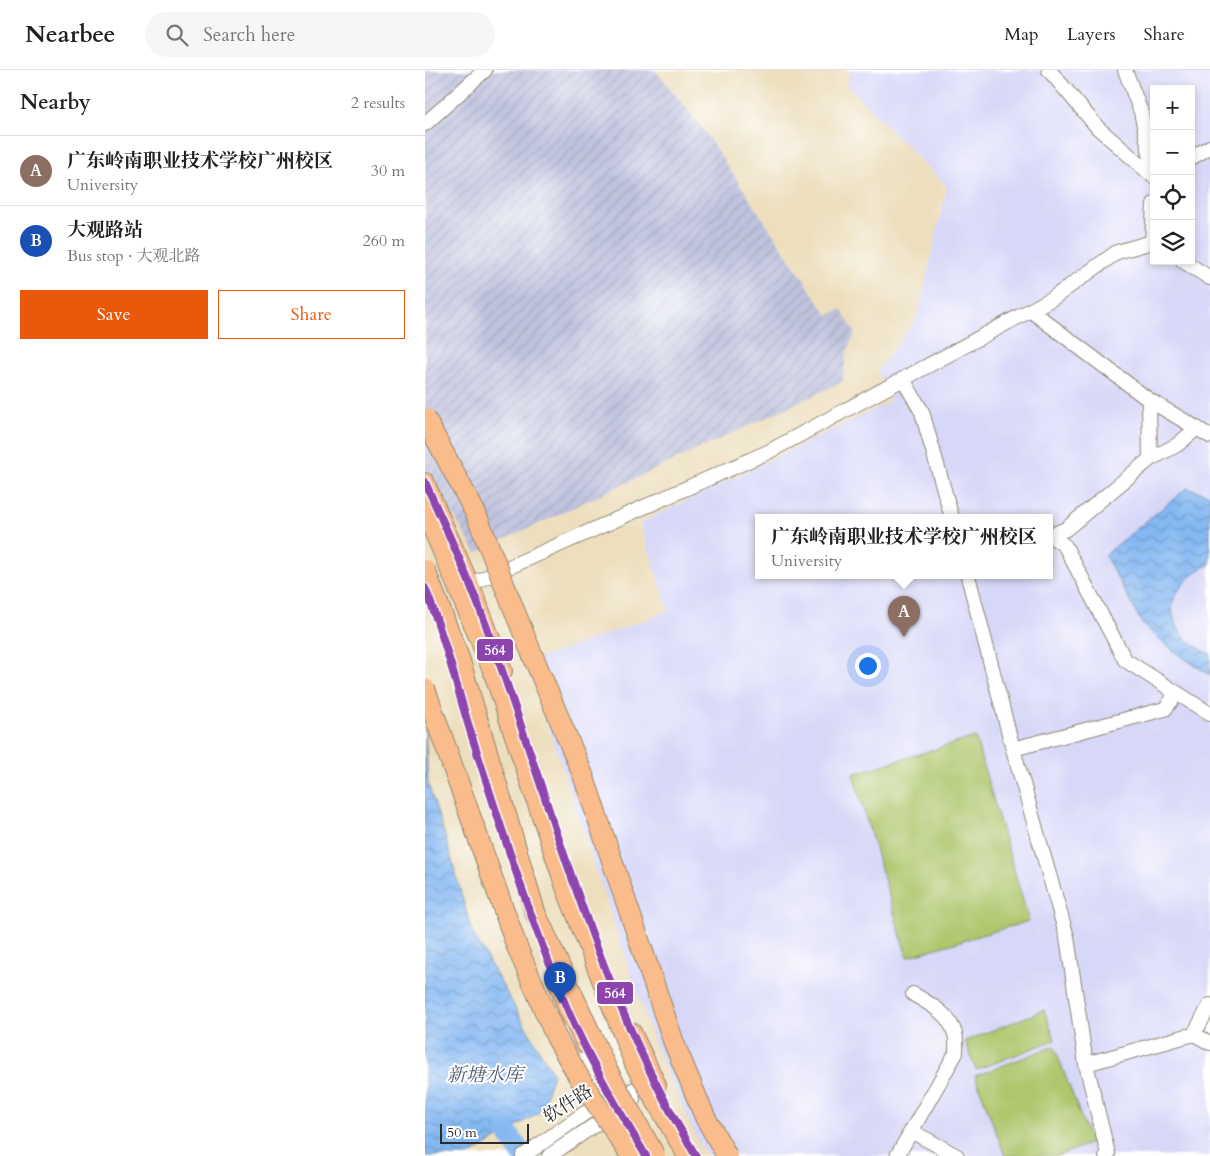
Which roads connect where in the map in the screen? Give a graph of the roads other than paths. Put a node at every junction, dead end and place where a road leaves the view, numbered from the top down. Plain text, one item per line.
1 (485, 70) edge
2 (1049, 70) edge
3 (1125, 70) edge
4 (425, 124) edge
5 (1210, 147) edge
6 (1150, 154) edge
7 (1195, 156) edge
8 (1152, 175) edge
9 (1150, 244) edge
10 (1189, 265) edge
11 (1210, 278) edge
12 (1030, 310) junction
13 (903, 379) junction
14 (1149, 400) junction
15 (425, 418) edge
16 (1197, 428) junction
17 (1210, 436) edge
18 (1150, 459) junction
19 (425, 482) edge
20 (425, 509) edge
21 (951, 514) edge
22 (1053, 535) edge
23 (1053, 538) edge
24 (425, 570) edge
25 (970, 579) edge
26 (471, 584) junction
27 (425, 588) edge
28 (425, 689) edge
29 (1173, 691) junction
30 (1210, 714) edge
31 (1013, 749) junction
32 (913, 994) dead end
33 (1210, 1004) edge
34 (1193, 1034) junction
35 (1210, 1043) edge
36 (1086, 1064) junction
37 (655, 1082) junction
38 (615, 1104) junction
39 (911, 1132) junction
40 (1107, 1155) edge
41 (523, 1156) edge
42 (549, 1156) edge
43 (631, 1156) edge
44 (646, 1156) edge
45 (655, 1156) edge
46 (688, 1156) edge
47 (696, 1156) edge
48 (727, 1156) edge
49 (897, 1156) edge
50 (957, 1156) edge

1 - 4 street
2 - 8 street
3 - 6 street
5 - 7 street
9 - 12 street
10 - 11 street
12 - 13 street
12 - 14 street
13 - 21 street
13 - 26 street
14 - 16 street
14 - 18 street
15 - 48 highway, bridge
16 - 17 street
16 - 18 street
18 - 22 street
19 - 26 main road
20 - 46 highway, bridge
23 - 29 street
24 - 45 highway, bridge
25 - 31 street
26 - 37 main road
27 - 38 main road
28 - 43 highway, bridge
29 - 30 street
29 - 31 street
31 - 36 street
32 - 39 street
33 - 34 street
34 - 35 street
34 - 36 street
36 - 40 street
37 - 38 street, 软件路
37 - 47 main road
38 - 41 street, 软件路
38 - 42 street, 软件路
38 - 44 main road
39 - 49 street
39 - 50 street

